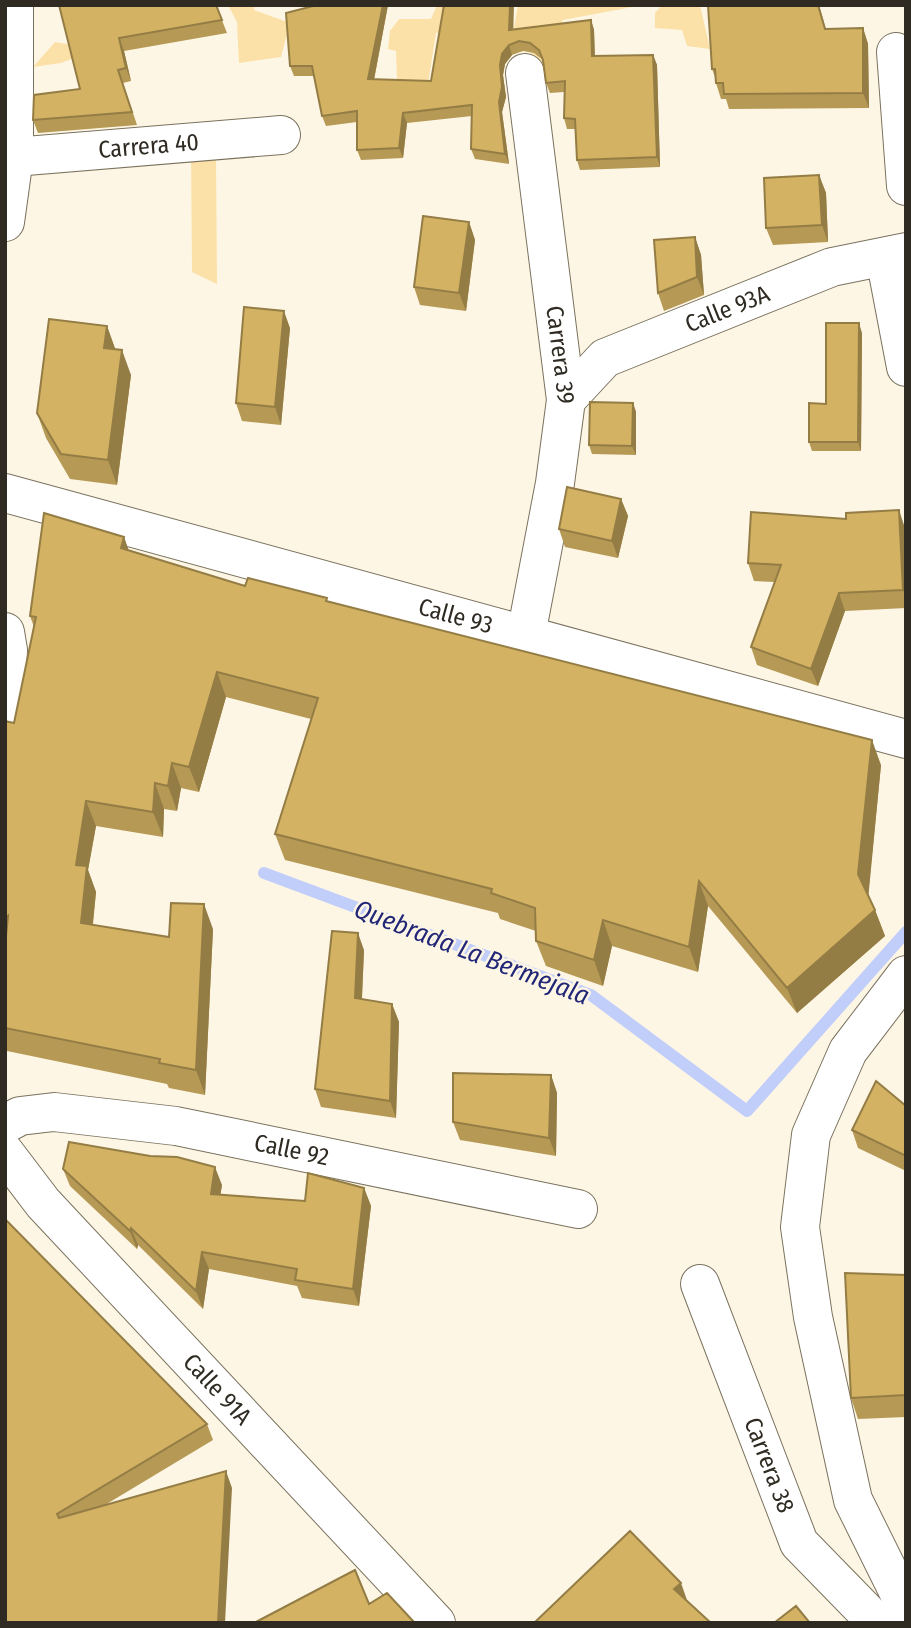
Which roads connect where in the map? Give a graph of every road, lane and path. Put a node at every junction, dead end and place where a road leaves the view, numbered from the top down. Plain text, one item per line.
1 (13, 5) edge
2 (896, 52) dead end
3 (525, 73) dead end
4 (281, 135) dead end
5 (14, 157) junction
6 (906, 186) edge
7 (5, 222) edge
8 (896, 254) edge
9 (906, 367) edge
10 (566, 400) junction
11 (5, 493) edge
12 (5, 632) edge
13 (526, 635) junction
14 (5, 724) edge
15 (906, 739) edge
16 (906, 975) edge
17 (5, 1124) edge
18 (5, 1153) edge
19 (578, 1209) dead end
20 (699, 1284) dead end
21 (906, 1606) edge
22 (436, 1623) edge
23 (877, 1623) edge

1 - 5 street
2 - 6 street
3 - 10 street, Carrera 39
4 - 5 street, Carrera 40
5 - 7 street
8 - 9 street
8 - 10 street, Calle 93A
10 - 13 street, Carrera 39
11 - 13 street, Calle 93
12 - 14 street
13 - 15 street, Calle 93
16 - 21 street
17 - 19 street, Calle 92
18 - 22 street, Calle 91A
20 - 23 street, Carrera 38

